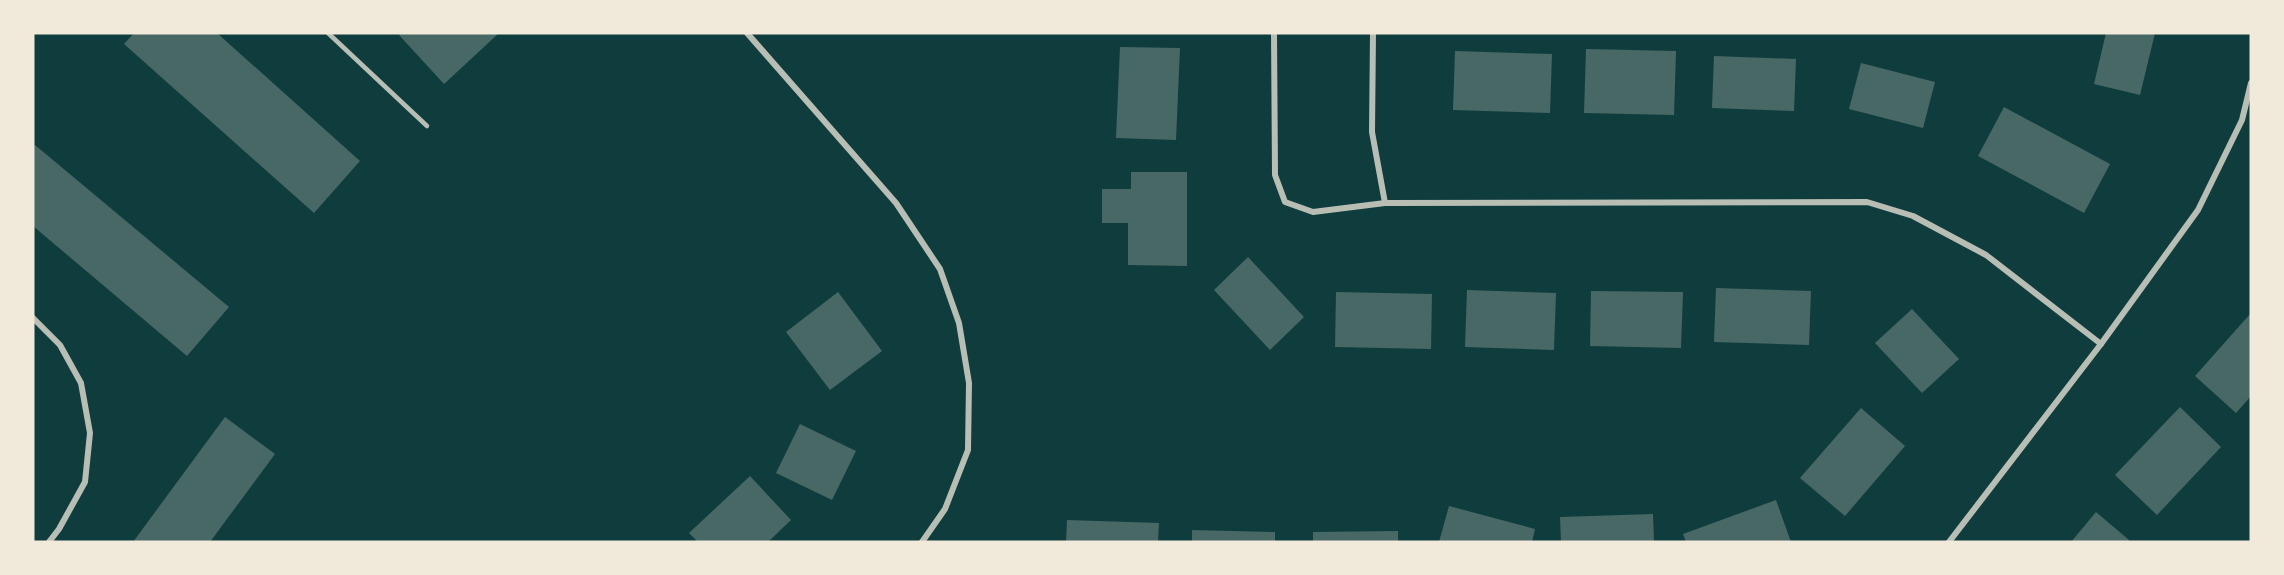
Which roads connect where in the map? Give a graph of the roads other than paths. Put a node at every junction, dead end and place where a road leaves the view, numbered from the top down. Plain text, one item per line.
1 (328, 33) edge
2 (747, 33) edge
3 (1274, 33) edge
4 (1373, 33) edge
5 (2251, 83) edge
6 (427, 126) dead end
7 (1385, 203) junction
8 (33, 318) edge
9 (2101, 344) junction
10 (49, 542) edge
11 (922, 542) edge
12 (1948, 542) edge

1 - 6 lane
2 - 11 street
3 - 7 street
4 - 7 street
5 - 9 street
7 - 9 street
8 - 10 street
9 - 12 street

